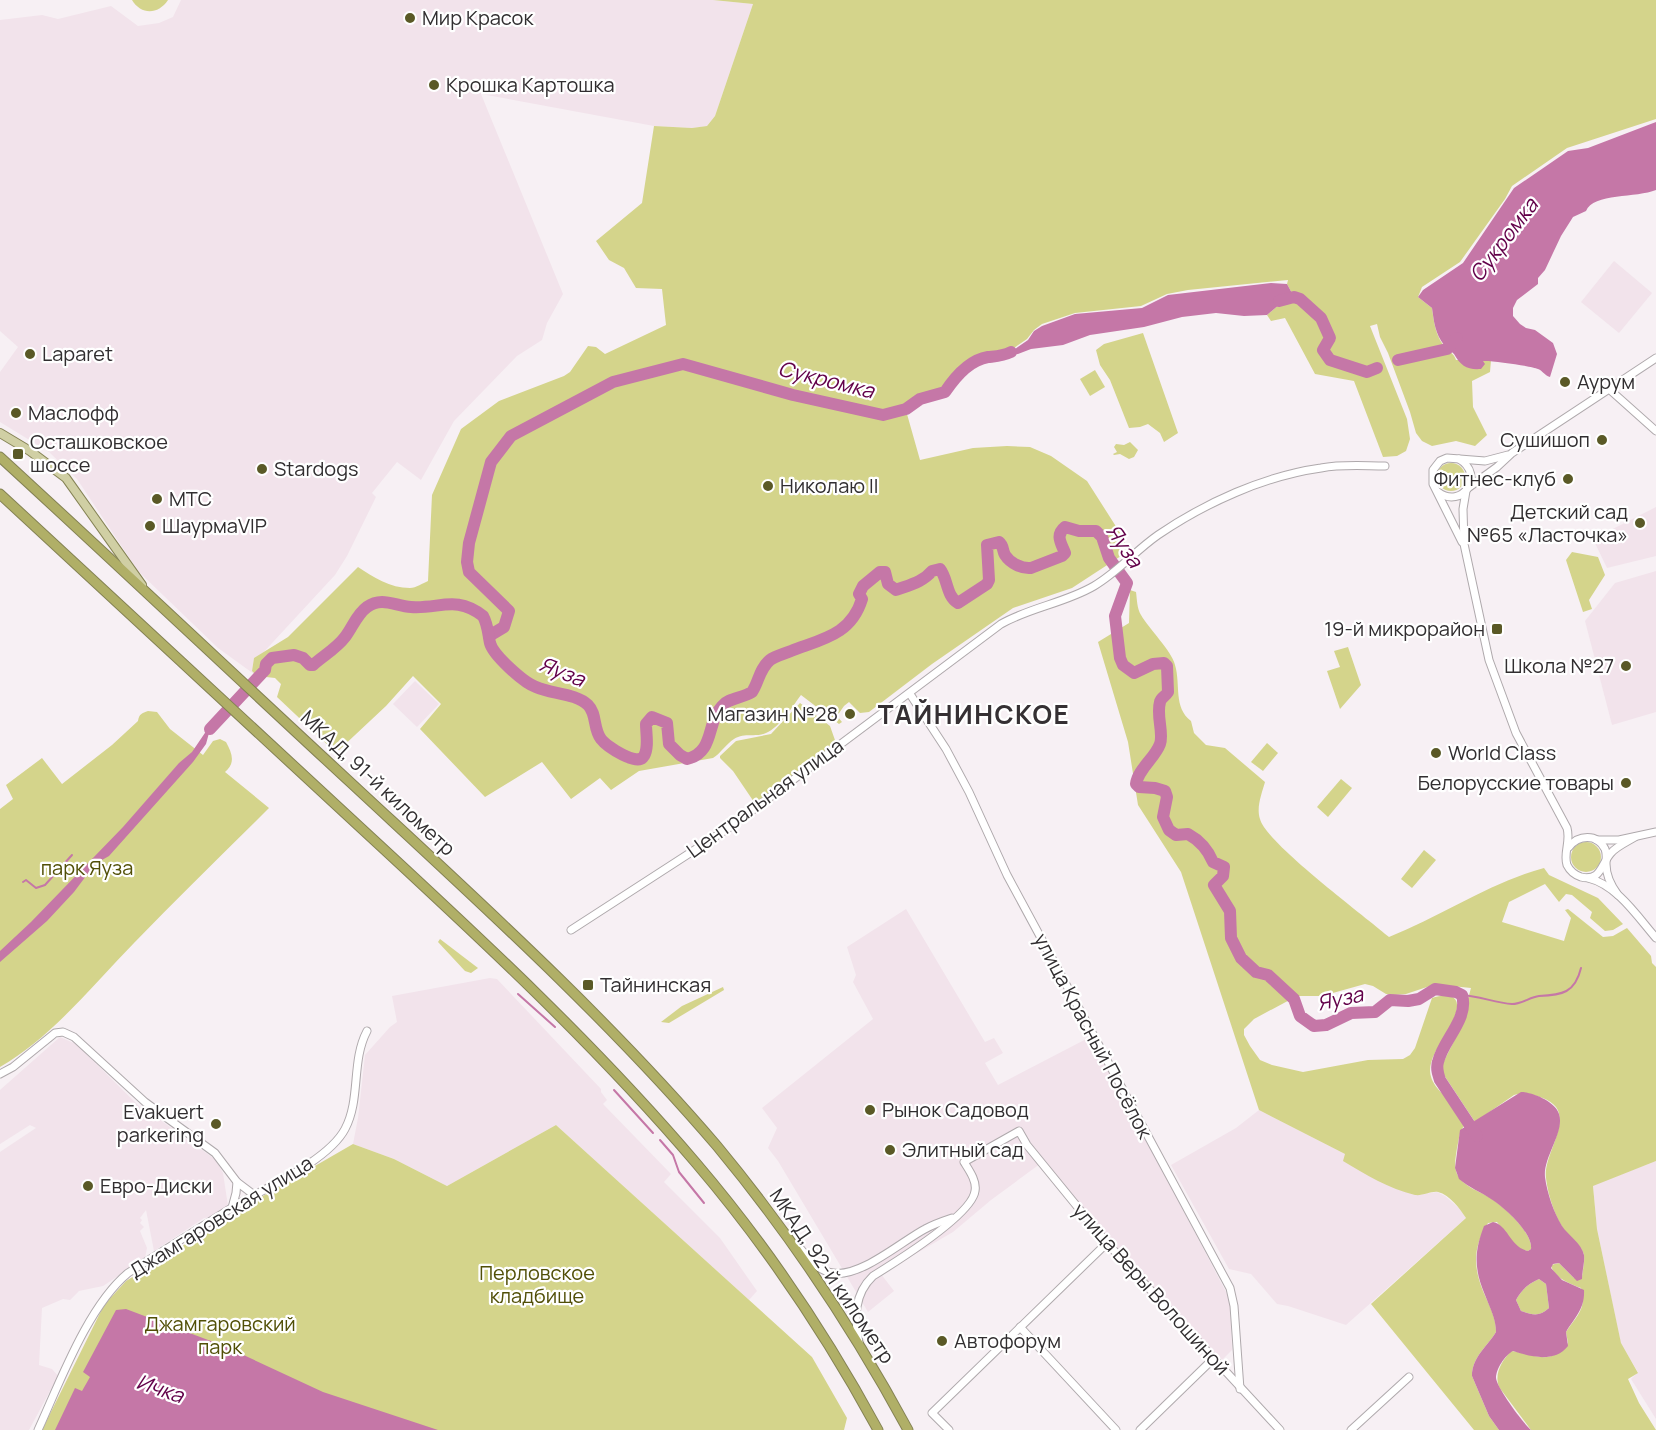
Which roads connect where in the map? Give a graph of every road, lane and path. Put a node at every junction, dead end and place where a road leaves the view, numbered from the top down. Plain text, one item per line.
1 (1656, 358) edge
2 (1609, 389) junction
3 (1656, 432) edge
4 (0, 433) edge
5 (1512, 453) junction
6 (0, 458) edge
7 (1459, 459) junction
8 (1385, 465) dead end
9 (1467, 489) junction
10 (1437, 491) junction
11 (0, 494) edge
12 (0, 500) edge
13 (42, 533) junction
14 (1464, 544) junction
15 (153, 599) junction
16 (910, 694) junction
17 (1566, 825) junction
18 (1656, 832) edge
19 (1635, 837) junction
20 (1592, 838) junction
21 (1569, 847) junction
22 (1606, 862) junction
23 (1588, 878) junction
24 (1618, 895) junction
25 (571, 930) dead end
26 (1656, 938) edge
27 (367, 1031) dead end
28 (0, 1074) edge
29 (718, 1148) joint
30 (237, 1182) junction
31 (254, 1195) junction
32 (232, 1208) junction
33 (957, 1216) junction
34 (782, 1229) junction
35 (1107, 1243) junction
36 (1020, 1327) junction
37 (859, 1346) junction
38 (1213, 1359) junction
39 (1408, 1377) dead end
40 (1240, 1389) junction
41 (38, 1430) edge
42 (878, 1430) edge
43 (908, 1430) edge
44 (949, 1430) edge
45 (1116, 1430) edge
46 (1140, 1430) edge
47 (1280, 1430) edge
48 (1351, 1430) edge

1 - 2 street
2 - 3 street
2 - 5 street
4 - 15 main road
5 - 7 street
5 - 9 street
6 - 15 highway, МКАД, 91-й километр
7 - 9 street
7 - 10 street
8 - 16 street, Центральная улица
9 - 10 street
9 - 14 street
10 - 14 street
11 - 13 highway
12 - 13 main road
13 - 42 highway, МКАД, 92-й километр
14 - 17 street
15 - 29 highway, МКАД, 91-й километр
16 - 25 street, Центральная улица
16 - 40 street, улица Красный Посёлок
17 - 20 street
17 - 21 street
18 - 19 street
19 - 20 street
19 - 22 street
20 - 21 street
20 - 22 street
21 - 23 street
22 - 23 street
22 - 24 street
23 - 24 street
24 - 26 street
27 - 31 street, Джамгаровская улица
28 - 30 street
29 - 34 highway, МКАД, 92-й километр
30 - 31 street
30 - 32 street
31 - 32 street, Джамгаровская улица
32 - 41 street, Джамгаровская улица
33 - 34 street
33 - 35 street, улица Веры Волошиной
33 - 37 street
34 - 37 highway, МКАД, 92-й километр
35 - 36 street
35 - 38 street, улица Веры Волошиной
36 - 44 street
36 - 45 street
37 - 43 highway, МКАД, 92-й километр
38 - 40 street, улица Веры Волошиной
38 - 46 street
39 - 48 street
40 - 47 street, улица Веры Волошиной

